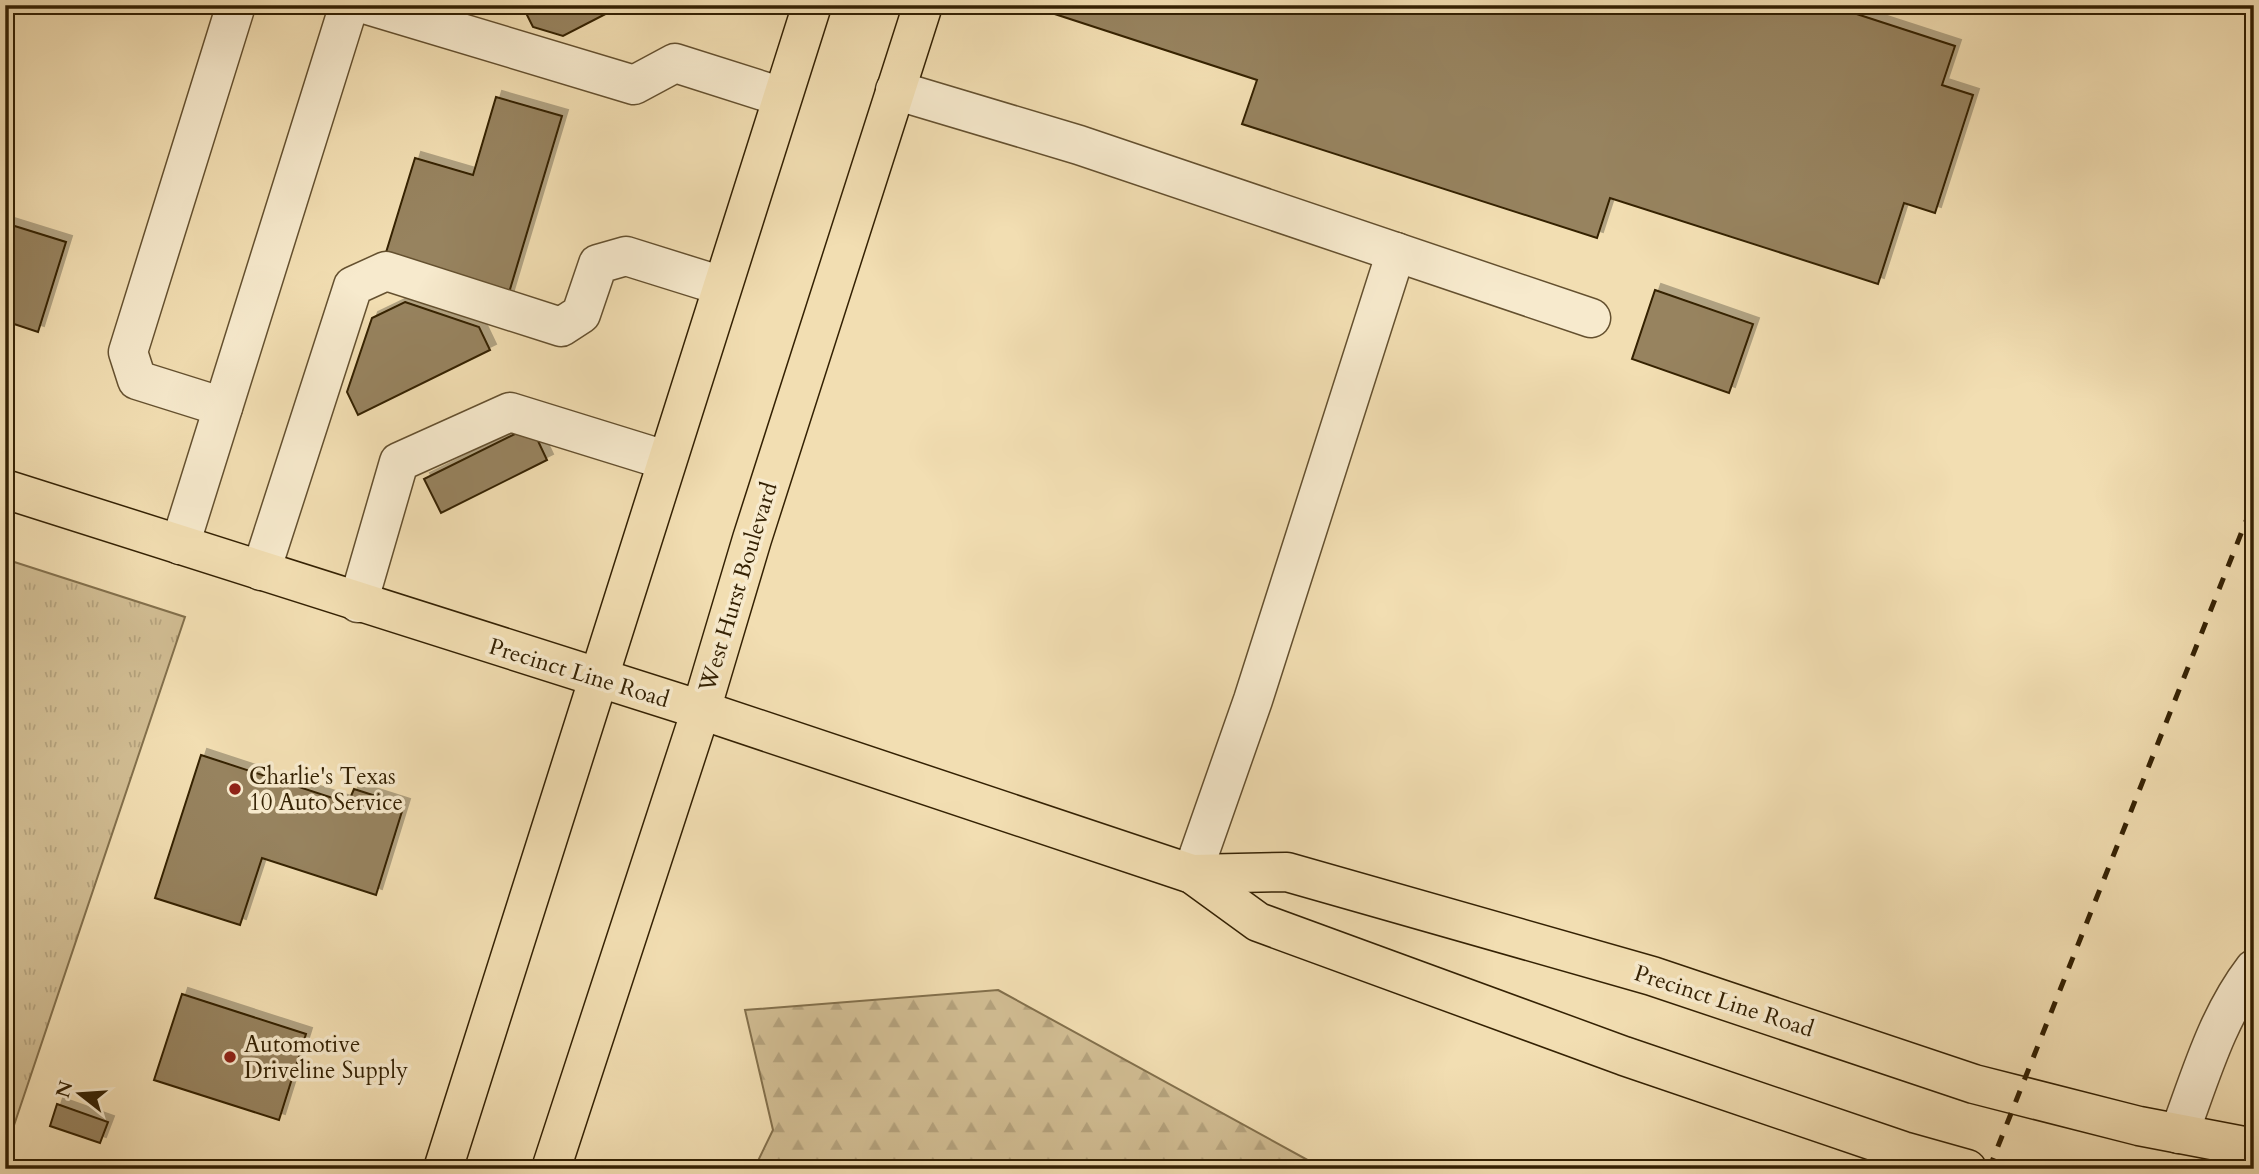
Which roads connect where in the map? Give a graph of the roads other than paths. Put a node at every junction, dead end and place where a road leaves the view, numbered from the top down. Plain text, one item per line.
1 (236, 5) edge
2 (349, 5) edge
3 (368, 5) edge
4 (811, 5) edge
5 (923, 5) edge
6 (895, 90) junction
7 (782, 97) junction
8 (1396, 252) junction
9 (722, 286) junction
10 (1591, 318) dead end
11 (223, 407) junction
12 (665, 460) junction
13 (5, 489) edge
14 (180, 545) junction
15 (261, 571) junction
16 (358, 603) junction
17 (597, 680) junction
18 (701, 710) junction
19 (1192, 874) junction
20 (2254, 969) edge
21 (2188, 1146) edge
22 (2254, 1148) edge
23 (443, 1169) edge
24 (551, 1169) edge
25 (1967, 1169) edge

1 - 11 lane
2 - 11 lane
3 - 7 lane
4 - 7 main road
5 - 6 main road, West Hurst Boulevard
6 - 8 lane
6 - 18 main road, West Hurst Boulevard
7 - 9 main road
8 - 10 lane
8 - 19 lane
9 - 12 main road
9 - 15 lane
11 - 14 lane
12 - 16 lane
12 - 17 main road
13 - 14 main road, Precinct Line Road
14 - 15 main road, Precinct Line Road
15 - 16 main road, Precinct Line Road
16 - 17 main road, Precinct Line Road
17 - 18 main road, Precinct Line Road
17 - 23 main road
18 - 19 main road, Precinct Line Road
18 - 24 main road, West Hurst Boulevard
19 - 21 main road, Precinct Line Road
19 - 25 main road, Precinct Line Road
20 - 21 lane
21 - 22 main road, Precinct Line Road

